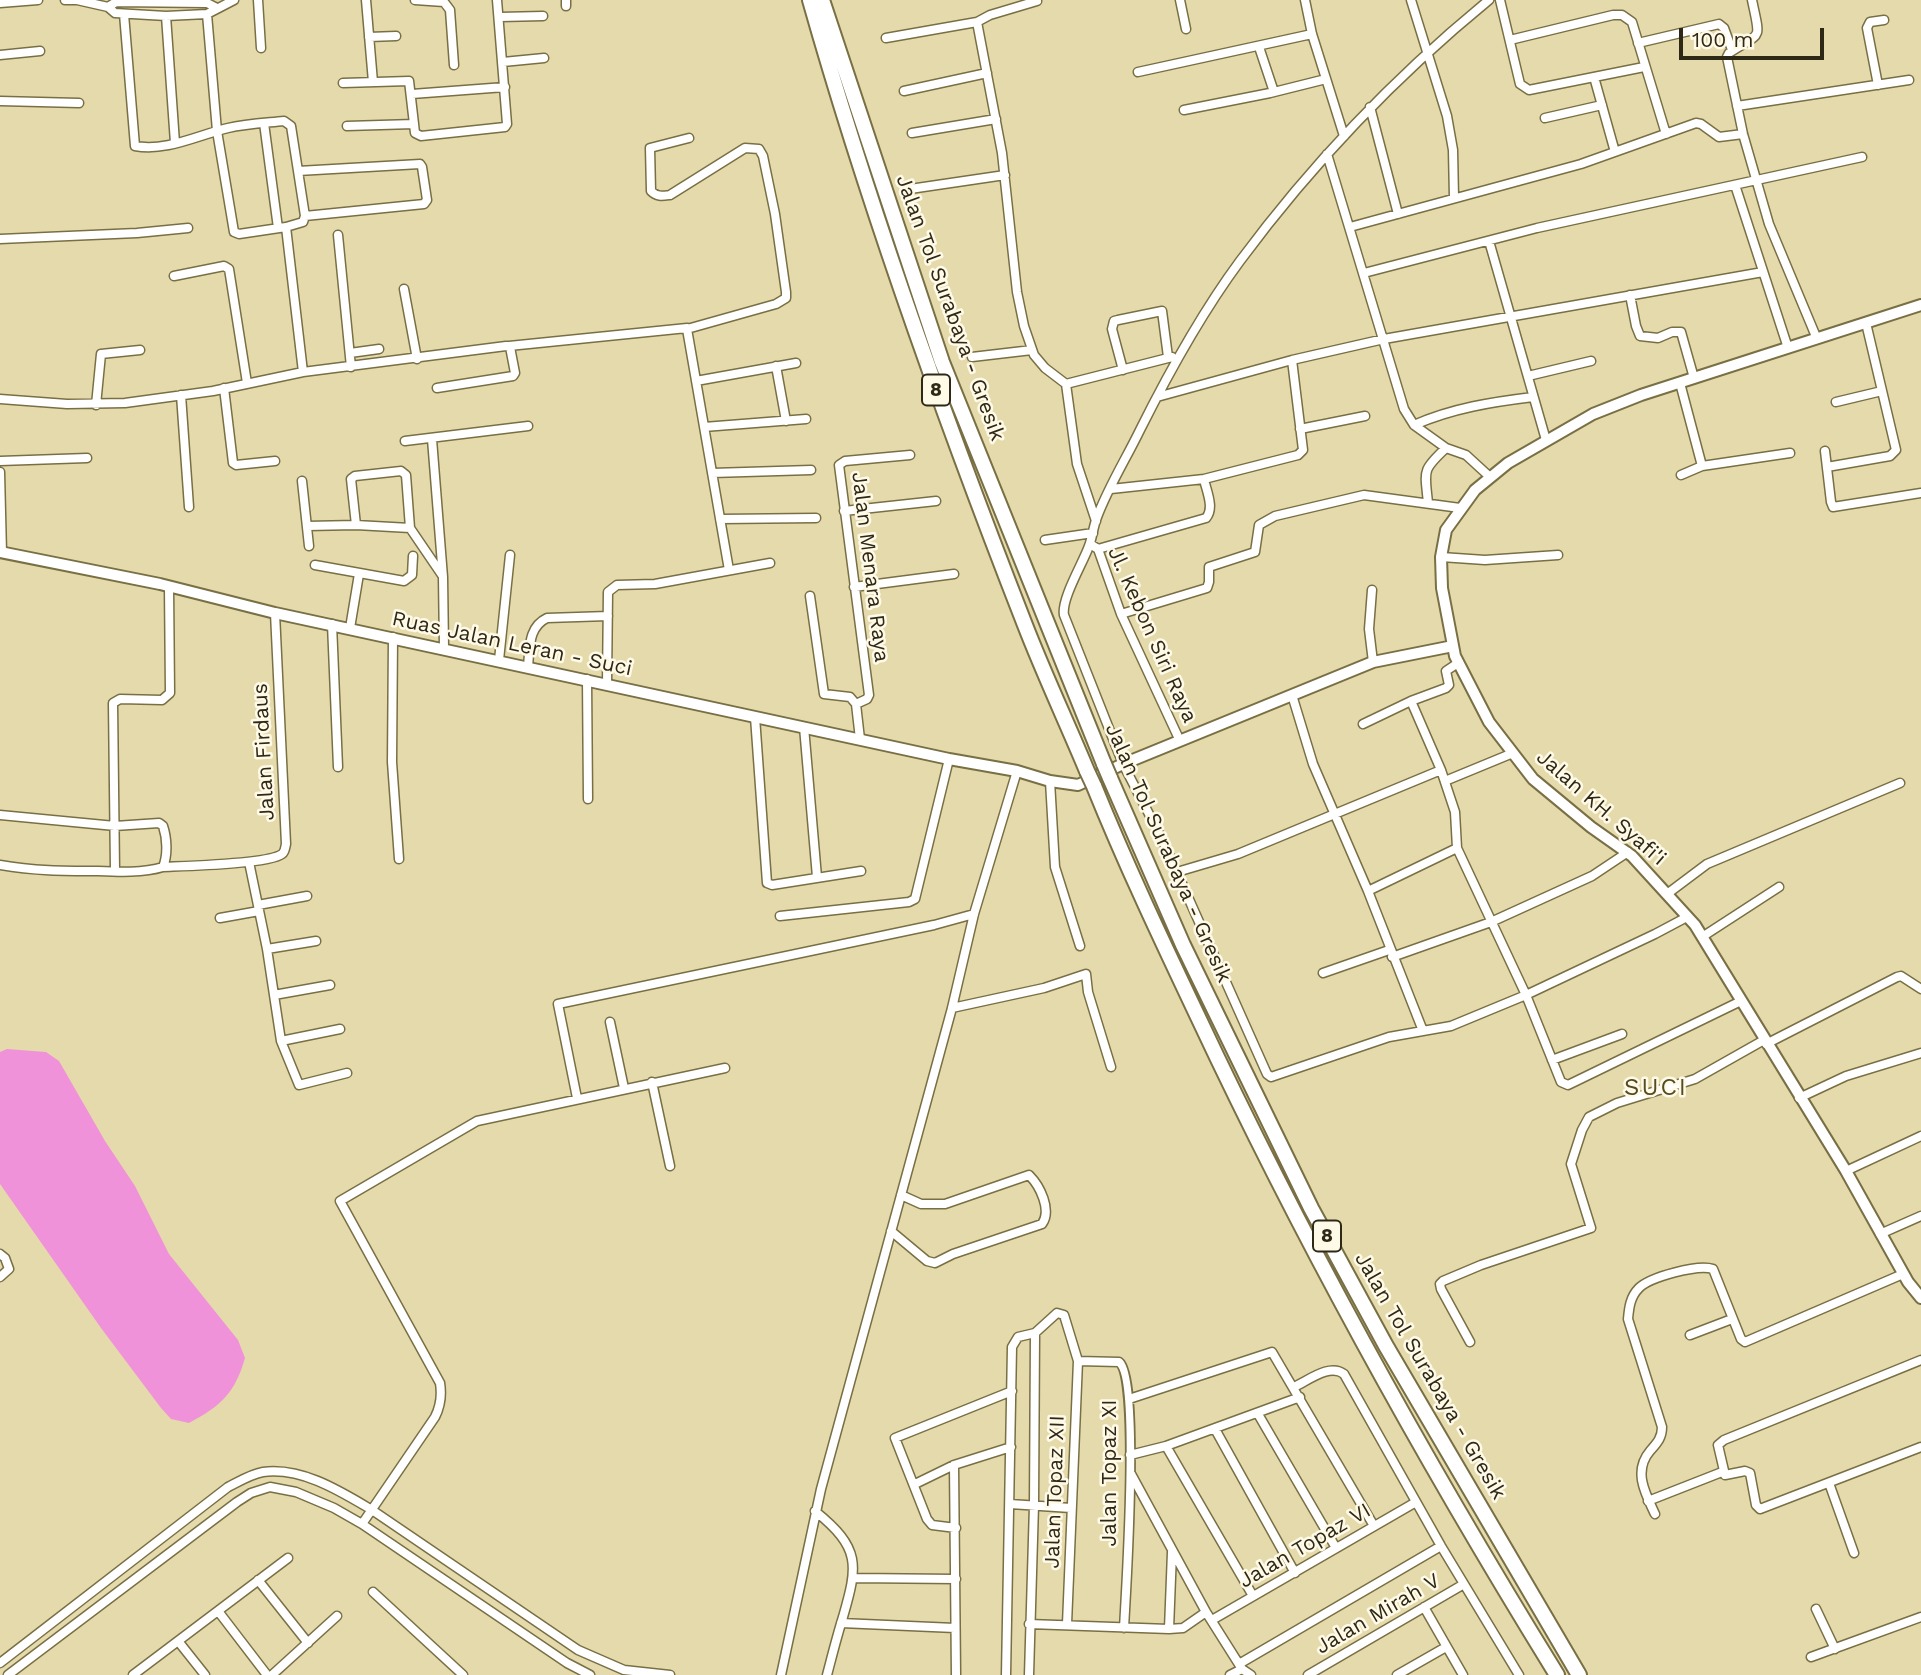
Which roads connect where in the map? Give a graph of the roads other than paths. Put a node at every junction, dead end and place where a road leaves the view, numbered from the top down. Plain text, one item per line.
1 (38, 0) edge
2 (65, 0) edge
3 (77, 0) edge
4 (236, 0) edge
5 (258, 0) edge
6 (366, 0) edge
7 (415, 0) edge
8 (497, 0) edge
9 (810, 0) edge
10 (822, 0) edge
11 (1180, 0) edge
12 (1305, 0) edge
13 (1411, 0) edge
14 (1489, 0) edge
15 (1500, 0) edge
16 (1752, 0) edge
17 (1037, 1) edge
18 (0, 3) edge
19 (108, 7) junction
20 (217, 8) junction
21 (124, 14) junction
22 (207, 15) junction
23 (166, 16) junction
24 (542, 16) dead end
25 (500, 17) junction
26 (1884, 20) dead end
27 (977, 22) junction
28 (1186, 29) dead end
29 (1312, 34) junction
30 (396, 36) dead end
31 (369, 37) junction
32 (886, 38) dead end
33 (1510, 40) junction
34 (1638, 43) junction
35 (1259, 47) junction
36 (261, 48) dead end
37 (1732, 50) junction
38 (40, 51) dead end
39 (1426, 54) junction
40 (0, 55) edge
41 (544, 58) dead end
42 (503, 62) junction
43 (454, 65) dead end
44 (1644, 67) junction
45 (1138, 72) dead end
46 (987, 74) junction
47 (1594, 77) junction
48 (1326, 79) junction
49 (1909, 80) dead end
50 (373, 82) junction
51 (343, 83) dead end
52 (1878, 85) junction
53 (505, 88) junction
54 (904, 90) dead end
55 (1274, 92) junction
56 (412, 94) junction
57 (0, 101) edge
58 (79, 103) dead end
59 (1602, 105) junction
60 (1737, 106) junction
61 (1370, 107) junction
62 (1184, 110) dead end
63 (1545, 118) dead end
64 (996, 119) junction
65 (264, 123) junction
66 (414, 124) junction
67 (347, 126) dead end
68 (217, 131) junction
69 (912, 132) dead end
70 (1666, 134) junction
71 (1743, 134) junction
72 (1344, 136) junction
73 (689, 138) dead end
74 (176, 143) junction
75 (1615, 152) junction
76 (1327, 154) junction
77 (1861, 157) dead end
78 (298, 171) junction
79 (1005, 174) junction
80 (1755, 180) junction
81 (1735, 185) junction
82 (910, 189) dead end
83 (1454, 198) junction
84 (1398, 214) junction
85 (305, 216) junction
86 (1350, 227) junction
87 (188, 228) dead end
88 (282, 228) junction
89 (338, 235) dead end
90 (0, 239) edge
91 (1489, 241) junction
92 (1763, 272) junction
93 (1364, 273) junction
94 (174, 276) dead end
95 (404, 289) dead end
96 (1630, 295) junction
97 (1921, 305) edge
98 (1511, 317) junction
99 (1866, 323) junction
100 (687, 328) junction
101 (1384, 339) junction
102 (1817, 339) junction
103 (509, 346) junction
104 (1788, 348) junction
105 (379, 349) dead end
106 (1032, 349) junction
107 (140, 350) dead end
108 (350, 353) junction
109 (972, 357) dead end
110 (1168, 357) junction
111 (1178, 358) junction
112 (417, 359) junction
113 (1292, 359) junction
114 (1591, 361) dead end
115 (796, 363) dead end
116 (776, 366) junction
117 (351, 367) junction
118 (1123, 370) junction
119 (303, 372) junction
120 (1528, 376) junction
121 (1694, 378) junction
122 (695, 382) junction
123 (247, 383) junction
124 (1680, 383) junction
125 (1066, 384) junction
126 (224, 388) junction
127 (437, 388) dead end
128 (1882, 391) junction
129 (181, 395) junction
130 (1157, 397) junction
131 (1534, 397) junction
132 (0, 399) edge
133 (1836, 402) dead end
134 (96, 405) junction
135 (1366, 416) dead end
136 (806, 419) dead end
137 (786, 421) junction
138 (1414, 425) junction
139 (528, 426) dead end
140 (704, 427) junction
141 (1300, 429) junction
142 (432, 439) junction
143 (1545, 440) junction
144 (405, 441) dead end
145 (1446, 447) junction
146 (1825, 451) dead end
147 (1790, 453) dead end
148 (910, 455) dead end
149 (87, 458) dead end
150 (0, 461) edge
151 (275, 461) dead end
152 (1702, 466) junction
153 (1827, 467) junction
154 (811, 470) dead end
155 (0, 472) edge
156 (712, 472) junction
157 (1681, 475) dead end
158 (1490, 477) junction
159 (1203, 479) junction
160 (302, 481) dead end
161 (1111, 489) junction
162 (1921, 493) edge
163 (936, 501) dead end
164 (1428, 503) junction
165 (189, 507) dead end
166 (1460, 508) junction
167 (844, 511) junction
168 (816, 518) dead end
169 (720, 519) junction
170 (1096, 521) junction
171 (356, 524) junction
172 (307, 526) junction
173 (410, 528) junction
174 (1093, 533) junction
175 (1045, 540) dead end
176 (309, 546) dead end
177 (1094, 547) junction
178 (441, 550) junction
179 (426, 551) junction
180 (1, 553) edge
181 (510, 555) dead end
182 (1558, 555) dead end
183 (413, 556) dead end
184 (1441, 557) junction
185 (770, 563) dead end
186 (315, 565) dead end
187 (729, 570) junction
188 (359, 573) junction
189 (954, 574) dead end
190 (443, 577) junction
191 (169, 587) junction
192 (854, 587) junction
193 (1372, 590) dead end
194 (810, 596) dead end
195 (275, 613) junction
196 (1121, 614) junction
197 (608, 616) junction
198 (332, 624) junction
199 (350, 628) junction
200 (393, 637) junction
201 (1453, 646) junction
202 (444, 648) junction
203 (499, 660) junction
204 (1373, 662) junction
205 (1458, 663) junction
206 (528, 666) junction
207 (587, 679) junction
208 (607, 684) junction
209 (1292, 695) junction
210 (1411, 701) junction
211 (856, 704) junction
212 (755, 717) junction
213 (1363, 724) dead end
214 (804, 727) junction
215 (860, 739) junction
216 (1180, 741) junction
217 (1513, 753) junction
218 (949, 759) junction
219 (1123, 764) junction
220 (338, 767) dead end
221 (1441, 770) junction
222 (1017, 771) junction
223 (1445, 781) junction
224 (1050, 782) junction
225 (1900, 783) dead end
226 (588, 799) dead end
227 (1334, 813) junction
228 (0, 815) edge
229 (115, 826) junction
230 (1457, 848) junction
231 (1628, 852) junction
232 (399, 859) dead end
233 (249, 862) junction
234 (0, 865) edge
235 (163, 867) junction
236 (116, 872) junction
237 (861, 872) dead end
238 (1177, 872) junction
239 (817, 877) junction
240 (1779, 887) dead end
241 (1368, 891) junction
242 (1667, 894) junction
243 (307, 896) dead end
244 (259, 908) junction
245 (974, 914) junction
246 (780, 916) dead end
247 (1687, 916) junction
248 (220, 918) dead end
249 (1491, 922) junction
250 (1702, 937) junction
251 (316, 941) dead end
252 (1080, 946) dead end
253 (267, 948) junction
254 (1391, 954) junction
255 (1323, 972) dead end
256 (330, 985) dead end
257 (1921, 989) edge
258 (274, 995) junction
259 (1526, 995) junction
260 (1741, 1001) junction
261 (952, 1008) junction
262 (610, 1021) dead end
263 (340, 1029) dead end
264 (1423, 1031) junction
265 (1622, 1034) dead end
266 (281, 1041) junction
267 (1765, 1042) junction
268 (1921, 1053) edge
269 (1552, 1060) junction
270 (1111, 1067) dead end
271 (725, 1068) dead end
272 (347, 1073) dead end
273 (652, 1082) junction
274 (624, 1088) junction
275 (577, 1098) junction
276 (1799, 1098) junction
277 (1921, 1136) edge
278 (670, 1166) dead end
279 (1846, 1171) junction
280 (901, 1195) junction
281 (1921, 1216) edge
282 (891, 1231) junction
283 (1880, 1234) junction
284 (0, 1254) edge
285 (1903, 1273) junction
286 (0, 1277) edge
287 (1921, 1298) edge
288 (1732, 1319) junction
289 (1035, 1333) junction
290 (1690, 1335) dead end
291 (1469, 1342) dead end
292 (1921, 1360) edge
293 (1078, 1361) junction
294 (1294, 1387) junction
295 (1012, 1391) junction
296 (1300, 1397) junction
297 (1129, 1399) junction
298 (1258, 1414) junction
299 (1215, 1429) junction
300 (1166, 1446) junction
301 (1011, 1447) junction
302 (1921, 1447) edge
303 (1130, 1455) junction
304 (954, 1465) junction
305 (1722, 1472) junction
306 (1130, 1474) junction
307 (1829, 1483) junction
308 (915, 1484) junction
309 (1648, 1501) junction
310 (1416, 1502) junction
311 (1010, 1504) junction
312 (1034, 1506) junction
313 (1071, 1507) junction
314 (372, 1510) junction
315 (815, 1511) junction
316 (1655, 1514) dead end
317 (362, 1524) junction
318 (1374, 1526) junction
319 (956, 1528) junction
320 (1441, 1546) junction
321 (1336, 1548) junction
322 (1172, 1550) junction
323 (1854, 1553) dead end
324 (288, 1558) dead end
325 (1294, 1573) junction
326 (854, 1578) junction
327 (956, 1579) junction
328 (258, 1580) junction
329 (1464, 1584) junction
330 (373, 1591) dead end
331 (1253, 1596) junction
332 (1424, 1607) junction
333 (1816, 1609) dead end
334 (218, 1611) junction
335 (337, 1616) dead end
336 (1209, 1616) junction
337 (1921, 1617) edge
338 (841, 1623) junction
339 (1029, 1624) junction
340 (1067, 1624) junction
341 (955, 1628) junction
342 (1124, 1628) junction
343 (1169, 1629) junction
344 (178, 1641) junction
345 (308, 1643) junction
346 (1446, 1647) junction
347 (1835, 1649) junction
348 (1811, 1657) dead end
349 (0, 1664) edge
350 (1240, 1666) junction
351 (139, 1673) edge
352 (8, 1675) edge
353 (205, 1675) edge
354 (269, 1675) edge
355 (463, 1675) edge
356 (590, 1675) edge
357 (670, 1675) edge
358 (780, 1675) edge
359 (827, 1675) edge
360 (956, 1675) edge
361 (1006, 1675) edge
362 (1028, 1675) edge
363 (1230, 1675) edge
364 (1251, 1675) edge
365 (1308, 1675) edge
366 (1397, 1675) edge
367 (1463, 1675) edge
368 (1519, 1675) edge
369 (1557, 1675) edge
370 (1579, 1675) edge

1 - 18 street
2 - 3 street
3 - 19 street
4 - 20 street
5 - 36 street
6 - 31 street
7 - 43 street
8 - 25 street
9 - 369 highway, Jalan Tol Surabaya - Gresik / 8, bridge
10 - 370 highway, Jalan Tol Surabaya - Gresik / 8, bridge
11 - 28 street
12 - 29 street
13 - 39 street
14 - 39 street
15 - 33 street
16 - 37 street
17 - 27 street
19 - 20 street
19 - 21 street
20 - 22 street
21 - 23 street
21 - 74 street
22 - 23 street
22 - 68 street
23 - 74 street
24 - 25 street
25 - 42 street
26 - 52 street
27 - 32 street
27 - 46 street
29 - 35 street
29 - 48 street
30 - 31 street
31 - 50 street
33 - 34 street
33 - 47 street
34 - 37 street
34 - 44 street
35 - 45 street
35 - 55 street
37 - 60 street
38 - 40 street
39 - 61 street
39 - 83 street
41 - 42 street
42 - 53 street
44 - 47 street
44 - 70 street
46 - 54 street
46 - 64 street
47 - 59 street
48 - 55 street
48 - 72 street
49 - 52 street
50 - 51 street
50 - 56 street
52 - 60 street
53 - 56 street
53 - 66 street
55 - 62 street
56 - 66 street
57 - 58 street
59 - 63 street
59 - 75 street
60 - 71 street
61 - 72 street
61 - 84 street
64 - 69 street
64 - 79 street
65 - 68 street
65 - 78 street
65 - 88 street
66 - 67 street
68 - 74 street
68 - 88 street
70 - 71 street
70 - 75 street
71 - 80 street
72 - 76 street
73 - 100 street
75 - 83 street
76 - 86 street
76 - 111 street
77 - 80 street
78 - 85 street
78 - 85 street
79 - 82 street
79 - 106 street
80 - 81 street
80 - 102 street
81 - 91 street
81 - 92 street
83 - 84 street
84 - 86 street
85 - 88 street
86 - 93 street
87 - 90 street
88 - 119 street
89 - 108 street
91 - 93 street
91 - 98 street
92 - 96 street
92 - 104 street
93 - 101 street
94 - 123 street
95 - 112 street
96 - 98 street
96 - 121 street
97 - 99 main road, Jalan KH. Syafi'i
98 - 101 street
98 - 120 street
99 - 102 main road, Jalan KH. Syafi'i
99 - 128 street
100 - 103 street
100 - 122 street
101 - 113 street
101 - 138 street
102 - 104 main road, Jalan KH. Syafi'i
103 - 112 street
103 - 127 street
104 - 121 main road, Jalan KH. Syafi'i
105 - 108 street
106 - 109 street
106 - 125 street
107 - 134 street
108 - 117 street
110 - 111 street
110 - 118 street
110 - 118 street
111 - 130 street
112 - 117 street
113 - 130 street
113 - 141 street
114 - 120 street
115 - 116 street
116 - 122 street
116 - 137 street
117 - 119 street
118 - 125 street
119 - 123 street
120 - 131 street
121 - 124 main road, Jalan KH. Syafi'i
122 - 140 street
123 - 126 street
124 - 143 main road, Jalan KH. Syafi'i
124 - 152 street
125 - 170 street
126 - 129 street
126 - 151 street
128 - 133 street
128 - 153 street
129 - 134 street
129 - 165 street
130 - 161 street
131 - 138 street
131 - 143 street
132 - 134 street
135 - 141 street
136 - 137 street
137 - 140 street
138 - 145 street
139 - 142 street
140 - 156 street
141 - 159 street
142 - 144 street
142 - 178 street
143 - 158 main road, Jalan KH. Syafi'i
145 - 158 street
145 - 164 street
146 - 153 street
147 - 152 street
148 - 167 street, Jalan Menara Raya
149 - 150 street
152 - 157 street
153 - 162 street
154 - 156 street
155 - 180 street
156 - 169 street
158 - 166 main road, Jalan KH. Syafi'i
159 - 161 street
159 - 177 street
160 - 172 street
161 - 170 street
163 - 167 street
164 - 166 street
164 - 196 street
166 - 184 main road, Jalan KH. Syafi'i
167 - 192 street, Jalan Menara Raya
168 - 169 street
169 - 187 street
170 - 174 street
171 - 172 street
171 - 173 street
171 - 173 street
172 - 176 street
173 - 179 street
174 - 175 street
174 - 177 street
177 - 196 street, Jl. Kebon Siri Raya
177 - 219 street
178 - 179 street
178 - 190 street
179 - 190 street
180 - 191 main road, Ruas Jalan Leran - Suci
181 - 203 street
182 - 184 street
183 - 188 street
184 - 201 main road, Jalan KH. Syafi'i
185 - 187 street
186 - 188 street
187 - 197 street
188 - 199 street
189 - 192 street
190 - 202 street
191 - 195 main road, Ruas Jalan Leran - Suci
191 - 229 street
192 - 211 street, Jalan Menara Raya
193 - 204 street
194 - 211 street
195 - 198 main road, Ruas Jalan Leran - Suci
195 - 233 street, Jalan Firdaus
196 - 216 street, Jl. Kebon Siri Raya
197 - 206 street
197 - 208 street
198 - 199 main road, Ruas Jalan Leran - Suci
198 - 220 street
199 - 200 main road, Ruas Jalan Leran - Suci
200 - 202 main road, Ruas Jalan Leran - Suci
200 - 232 street
201 - 204 main road
201 - 205 main road, Jalan KH. Syafi'i
202 - 203 main road, Ruas Jalan Leran - Suci
203 - 206 main road, Ruas Jalan Leran - Suci
204 - 209 main road
205 - 210 street
205 - 217 main road, Jalan KH. Syafi'i
206 - 207 main road, Ruas Jalan Leran - Suci
207 - 208 main road, Ruas Jalan Leran - Suci
207 - 226 street
208 - 212 main road, Ruas Jalan Leran - Suci
209 - 216 main road
209 - 227 street
210 - 213 street
210 - 221 street
211 - 215 street, Jalan Menara Raya
212 - 214 main road, Ruas Jalan Leran - Suci
212 - 239 street
214 - 215 main road, Ruas Jalan Leran - Suci
214 - 239 street
215 - 218 main road, Ruas Jalan Leran - Suci
216 - 219 main road
217 - 223 street
217 - 231 main road, Jalan KH. Syafi'i
218 - 222 main road, Ruas Jalan Leran - Suci
218 - 246 street
219 - 224 main road, Ruas Jalan Leran - Suci
219 - 238 street
221 - 223 street
221 - 227 street
222 - 224 main road, Ruas Jalan Leran - Suci
222 - 245 street
223 - 230 street
224 - 252 street
225 - 242 street
227 - 238 street
227 - 241 street
228 - 229 street
229 - 235 street
229 - 236 street
230 - 241 street
230 - 249 street
231 - 242 main road, Jalan KH. Syafi'i
231 - 249 street
233 - 235 street, Jalan Firdaus
233 - 244 street
234 - 236 street, Jalan Firdaus
235 - 236 street, Jalan Firdaus
237 - 239 street
238 - 264 street
240 - 250 street
241 - 254 street
242 - 247 main road, Jalan KH. Syafi'i
243 - 244 street
244 - 248 street
244 - 253 street
245 - 261 street
245 - 275 street
247 - 250 main road, Jalan KH. Syafi'i
247 - 259 street
249 - 254 street
249 - 259 street
250 - 260 main road, Jalan KH. Syafi'i
251 - 253 street
253 - 258 street
254 - 255 street
254 - 264 street
256 - 258 street
257 - 267 street
258 - 266 street
259 - 264 street
259 - 269 street
260 - 267 main road, Jalan KH. Syafi'i
260 - 269 street
261 - 270 street
261 - 280 street
262 - 274 street
263 - 266 street
265 - 269 street
266 - 272 street
267 - 276 main road, Jalan KH. Syafi'i
267 - 291 street
268 - 276 street
271 - 273 street
273 - 274 street
273 - 278 street
274 - 275 street
275 - 314 street
276 - 279 main road, Jalan KH. Syafi'i
277 - 279 street
279 - 283 main road, Jalan KH. Syafi'i
280 - 282 street
280 - 282 street
281 - 283 street
282 - 315 street
283 - 285 main road, Jalan KH. Syafi'i
284 - 286 street
285 - 287 main road, Jalan KH. Syafi'i
285 - 288 street
288 - 290 street
288 - 309 street
289 - 293 street, Jalan Topaz XII
289 - 295 street
289 - 312 street
292 - 305 street
293 - 297 street, Jalan Topaz XI
293 - 313 street, Jalan Topaz XII
294 - 296 street
294 - 297 street
294 - 310 street
295 - 301 street
295 - 308 street
296 - 298 street
296 - 318 street
297 - 303 street, Jalan Topaz XI
298 - 299 street
298 - 321 street
299 - 300 street
299 - 325 street
300 - 303 street
300 - 331 street
301 - 304 street
301 - 311 street
302 - 307 street
303 - 306 street, Jalan Topaz XI
304 - 308 street
304 - 319 street
305 - 307 street
305 - 309 street
306 - 322 street
306 - 342 street, Jalan Topaz XI
307 - 323 street
308 - 319 street
309 - 316 street
310 - 318 street, Jalan Topaz VI
310 - 320 street
311 - 312 street
311 - 361 street
312 - 313 street
312 - 339 street
313 - 340 street, Jalan Topaz XII
314 - 317 street
314 - 349 street
314 - 357 street
315 - 326 street
315 - 358 street
317 - 352 street
317 - 356 street
318 - 321 street, Jalan Topaz VI
319 - 327 street
320 - 329 street
320 - 350 street
321 - 325 street, Jalan Topaz VI
322 - 336 street
322 - 343 street
324 - 328 street
325 - 331 street, Jalan Topaz VI
326 - 327 street
326 - 338 street
327 - 341 street
328 - 334 street
328 - 345 street
329 - 332 street, Jalan Mirah V
329 - 368 street
330 - 355 street
331 - 336 street, Jalan Topaz VI
332 - 346 street
332 - 365 street, Jalan Mirah V
333 - 347 street
334 - 344 street
334 - 354 street
335 - 345 street
336 - 343 street, Jalan Topaz VI
336 - 350 street
337 - 347 street
338 - 341 street
338 - 359 street
339 - 340 street
339 - 362 street
340 - 342 street
341 - 360 street
342 - 343 street
344 - 351 street
344 - 353 street
345 - 354 street
346 - 366 street
346 - 367 street
347 - 348 street
349 - 352 street
350 - 363 street
350 - 364 street

